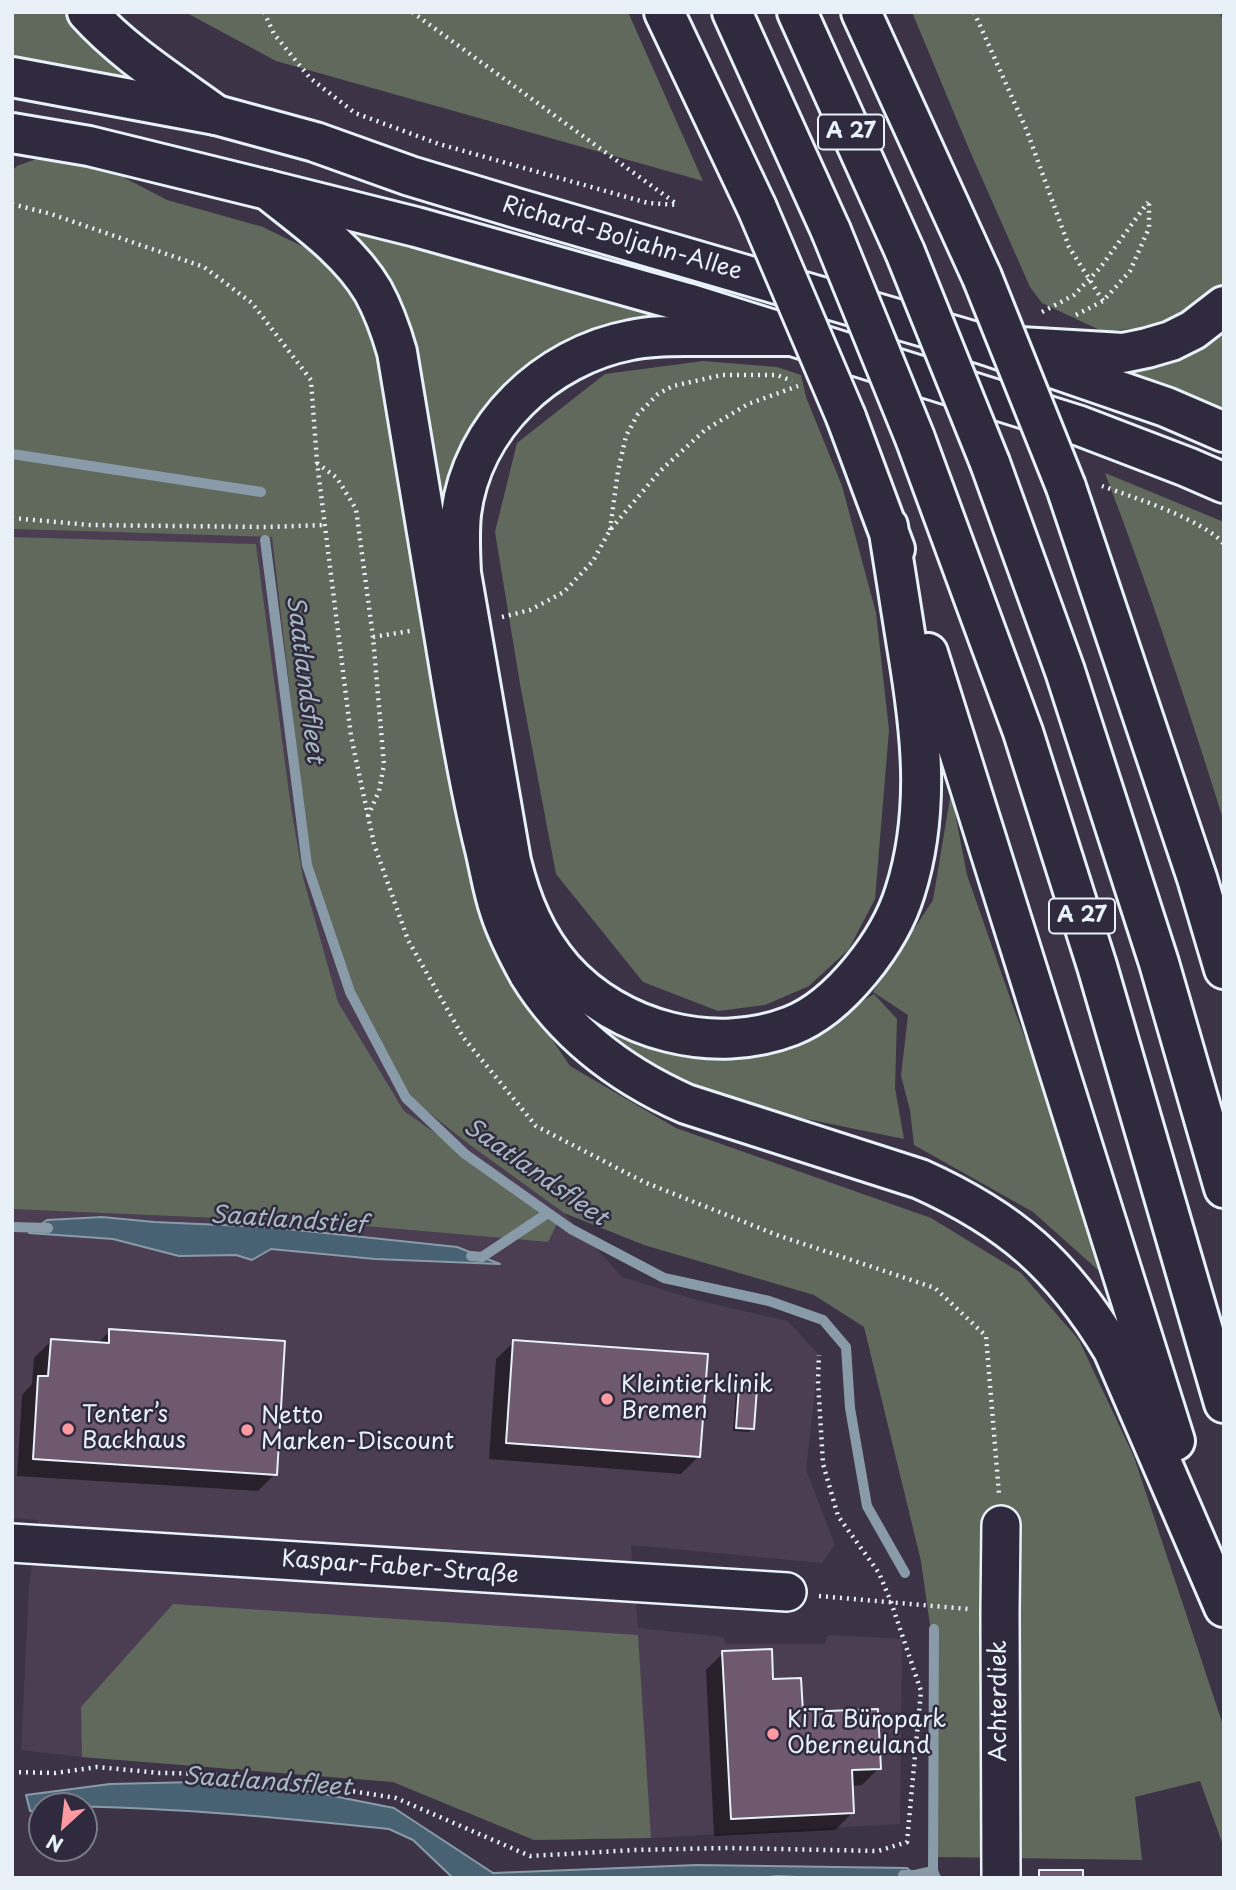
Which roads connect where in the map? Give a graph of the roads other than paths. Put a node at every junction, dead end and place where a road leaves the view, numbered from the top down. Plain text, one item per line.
1 (87, 12) edge
2 (664, 12) edge
3 (732, 12) edge
4 (797, 12) edge
5 (861, 12) edge
6 (12, 77) edge
7 (216, 115) junction
8 (12, 133) edge
9 (268, 190) junction
10 (1224, 306) edge
11 (795, 336) junction
12 (986, 345) junction
13 (1221, 429) edge
14 (1224, 484) edge
15 (888, 526) junction
16 (1224, 969) edge
17 (1224, 1188) edge
18 (1224, 1403) edge
19 (1001, 1525) road end
20 (12, 1543) edge
21 (787, 1592) road end
22 (1224, 1597) edge
23 (1224, 1607) edge
24 (1001, 1878) edge

1 - 7 main road
2 - 15 main road, bridge
3 - 18 main road, A 27, bridge
4 - 17 main road, A 27, bridge
5 - 16 main road, bridge
6 - 7 main road, Richard-Boljahn-Allee
7 - 12 main road, Richard-Boljahn-Allee
8 - 9 main road, Richard-Boljahn-Allee
9 - 11 main road, Richard-Boljahn-Allee
9 - 23 main road
10 - 12 main road
11 - 14 main road, Richard-Boljahn-Allee
11 - 15 main road
12 - 13 main road, Richard-Boljahn-Allee
15 - 22 main road
19 - 24 street, Achterdiek
20 - 21 street, Kaspar-Faber-Straße

